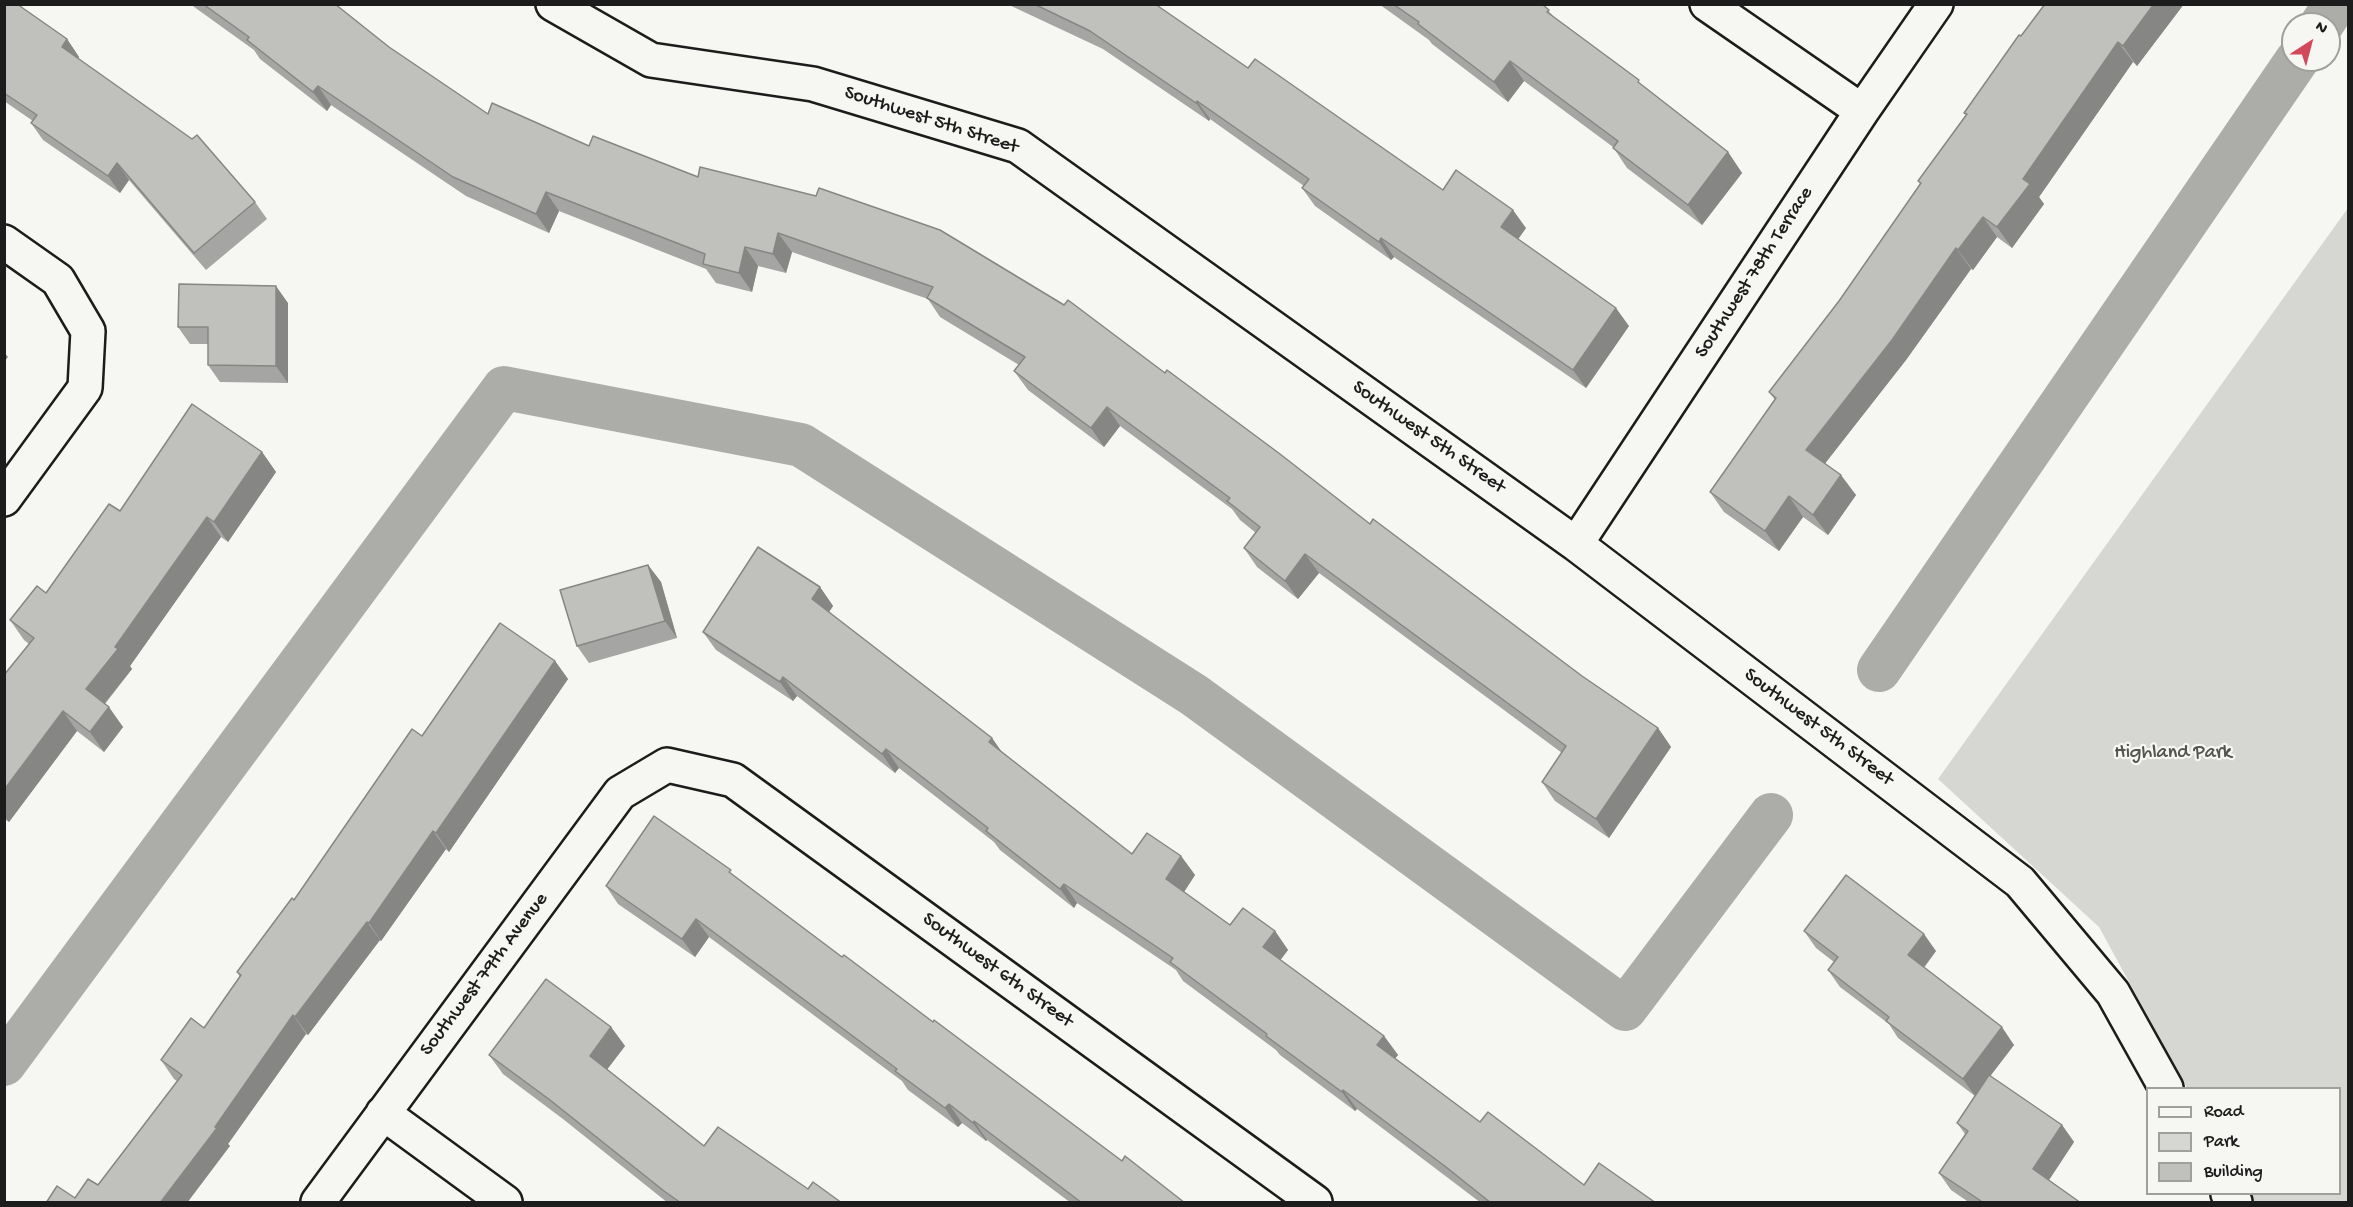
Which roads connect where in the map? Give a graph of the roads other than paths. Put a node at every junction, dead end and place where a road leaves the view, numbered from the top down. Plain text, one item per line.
1 (553, 4) edge
2 (1707, 4) edge
3 (1936, 4) edge
4 (1862, 111) junction
5 (4, 242) edge
6 (4, 499) edge
7 (1576, 544) junction
8 (667, 765) joint
9 (2165, 1087) edge
10 (383, 1113) junction
11 (318, 1203) edge
12 (506, 1203) edge
13 (1315, 1203) edge

1 - 7 street, Southwest 5th Street
2 - 4 street
3 - 4 street, Southwest 78th Terrace
4 - 7 street, Southwest 78th Terrace
5 - 6 street
7 - 9 street, Southwest 5th Street
8 - 10 street, Southwest 79th Avenue
8 - 13 street, Southwest 6th Street
10 - 11 street, Southwest 79th Avenue
10 - 12 street

